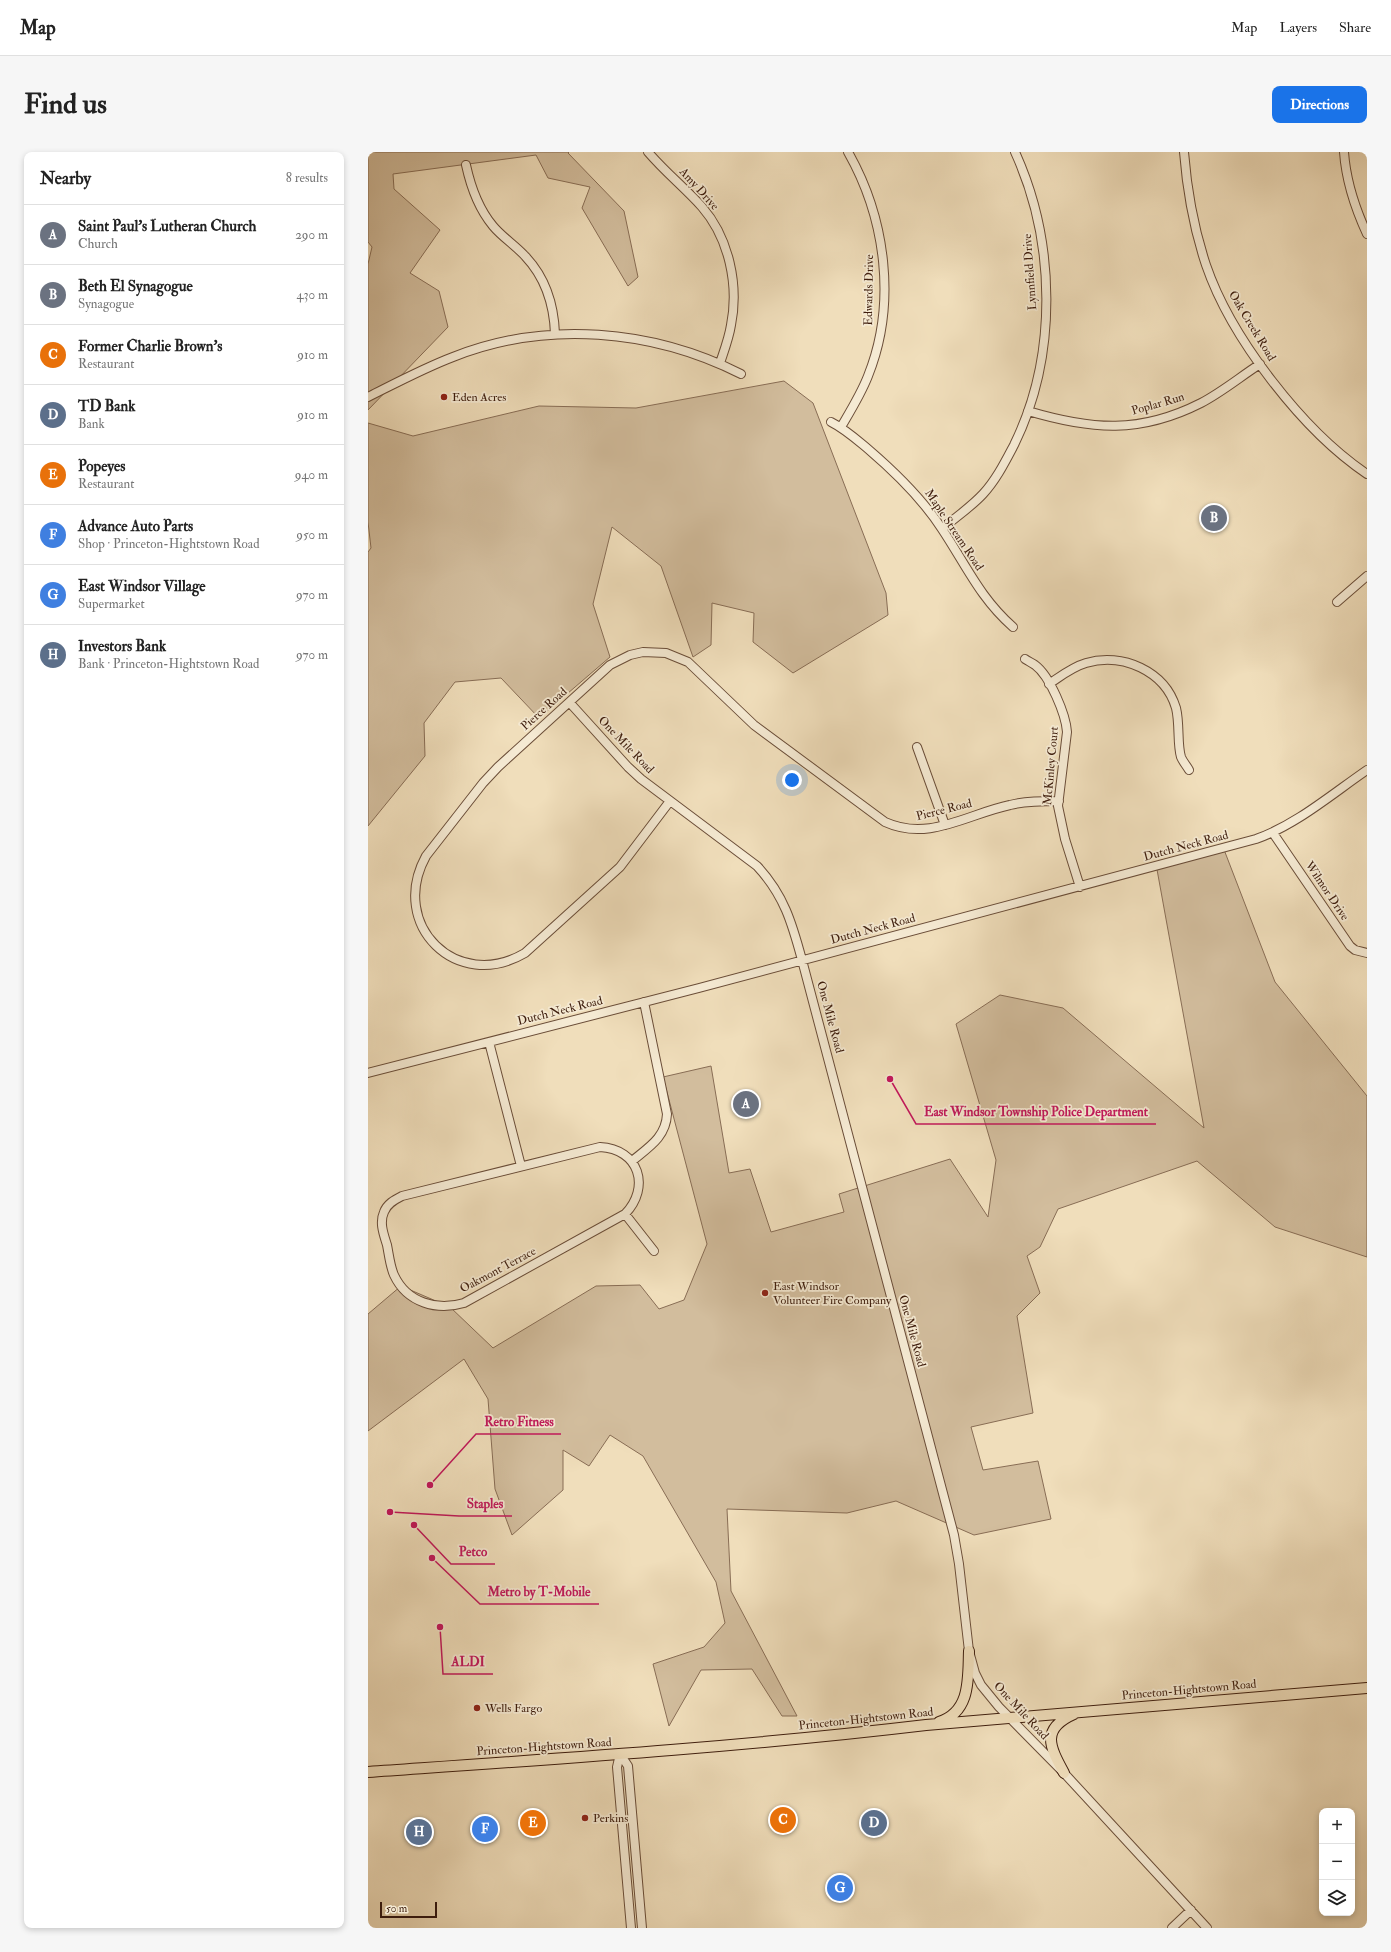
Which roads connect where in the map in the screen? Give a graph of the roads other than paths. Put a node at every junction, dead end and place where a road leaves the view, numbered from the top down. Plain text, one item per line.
1 (648, 152) edge
2 (848, 152) edge
3 (1015, 152) edge
4 (1184, 152) edge
5 (1344, 152) edge
6 (466, 165) dead end
7 (1367, 234) edge
8 (555, 334) junction
9 (720, 363) junction
10 (1260, 364) junction
11 (740, 374) dead end
12 (368, 397) edge
13 (1028, 411) junction
14 (831, 422) dead end
15 (842, 427) junction
16 (1367, 474) edge
17 (942, 529) junction
18 (1367, 576) edge
19 (1337, 602) dead end
20 (1013, 627) dead end
21 (1025, 659) dead end
22 (1049, 684) junction
23 (570, 703) junction
24 (917, 747) dead end
25 (1189, 770) dead end
26 (1367, 770) edge
27 (670, 801) junction
28 (1058, 801) junction
29 (944, 825) junction
30 (1273, 833) junction
31 (1080, 887) junction
32 (1367, 953) edge
33 (802, 960) junction
34 (644, 1002) junction
35 (489, 1042) junction
36 (368, 1073) edge
37 (632, 1161) junction
38 (522, 1166) junction
39 (625, 1214) junction
40 (654, 1251) dead end
41 (969, 1651) junction
42 (1367, 1688) edge
43 (1079, 1712) junction
44 (1010, 1718) junction
45 (926, 1725) junction
46 (620, 1754) junction
47 (368, 1772) edge
48 (1064, 1773) junction
49 (1191, 1910) junction
50 (631, 1928) edge
51 (642, 1928) edge
52 (1172, 1928) edge
53 (1207, 1928) edge

1 - 9 street, Amy Drive
2 - 15 street, Edwards Drive
3 - 13 street, Lynnfield Drive
4 - 10 street, Oak Creek Road
5 - 7 street
6 - 8 street
8 - 9 street
8 - 12 street
9 - 11 street
10 - 13 street, Poplar Run
10 - 16 street, Oak Creek Road
13 - 17 street, Lynnfield Drive
14 - 15 street, Maple Stream Road
15 - 17 street, Maple Stream Road
17 - 20 street, Maple Stream Road
18 - 19 street
21 - 22 street, McKinley Court
22 - 25 street
22 - 28 street, McKinley Court
23 - 27 street, One Mile Road
23 - 27 street, Pierce Road
23 - 29 street, Pierce Road
24 - 29 street
26 - 30 street, Dutch Neck Road
27 - 33 street, One Mile Road
28 - 29 street, Pierce Road
28 - 31 street, McKinley Court
30 - 31 street, Dutch Neck Road
30 - 32 street, Wilmor Drive
31 - 33 street, Dutch Neck Road
33 - 34 street, Dutch Neck Road
33 - 41 street, One Mile Road
34 - 35 street, Dutch Neck Road
34 - 37 street
35 - 36 street, Dutch Neck Road
35 - 38 street
37 - 38 street, Oakmont Terrace
37 - 39 street, Oakmont Terrace
38 - 39 street, Oakmont Terrace
39 - 40 street
41 - 44 street, One Mile Road
41 - 45 main road
42 - 43 main road, Princeton-Hightstown Road
43 - 44 main road, Princeton-Hightstown Road
43 - 48 main road
44 - 45 main road, Princeton-Hightstown Road
44 - 48 street, One Mile Road
45 - 46 main road, Princeton-Hightstown Road
46 - 47 main road, Princeton-Hightstown Road
46 - 50 street
46 - 51 street
48 - 49 street, One Mile Road
49 - 52 street
49 - 53 street, One Mile Road

